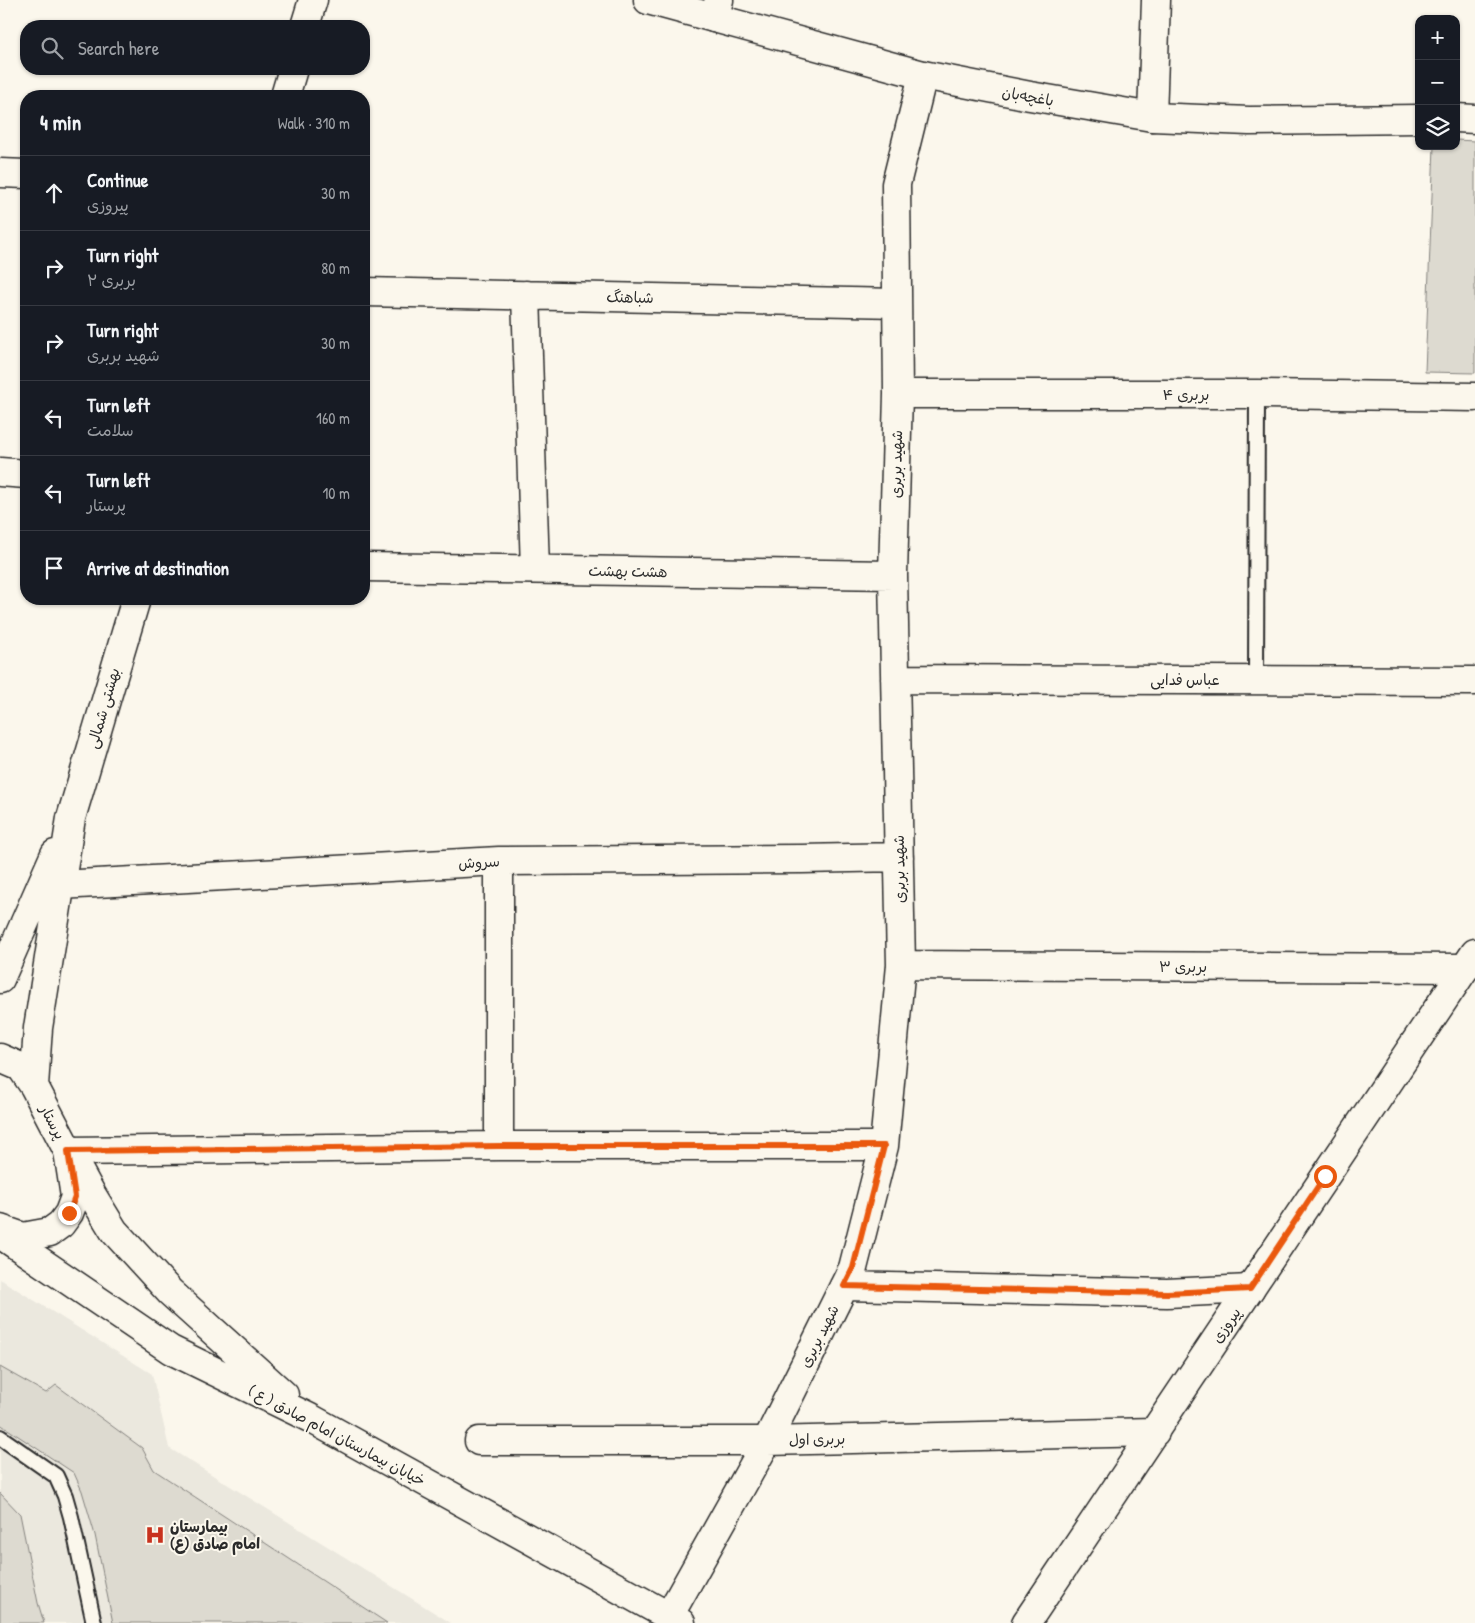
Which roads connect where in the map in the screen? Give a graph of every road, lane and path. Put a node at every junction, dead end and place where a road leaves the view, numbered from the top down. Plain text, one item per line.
1 (313, 0) edge
2 (648, 0) edge
3 (1156, 0) edge
4 (717, 9) edge
5 (307, 20) edge
6 (291, 75) edge
7 (923, 75) junction
8 (286, 90) edge
9 (1152, 117) junction
10 (1460, 118) edge
11 (1415, 119) edge
12 (1475, 119) edge
13 (0, 172) edge
14 (20, 174) edge
15 (370, 292) edge
16 (526, 295) junction
17 (897, 303) junction
18 (898, 394) junction
19 (1257, 394) junction
20 (1475, 397) edge
21 (0, 472) edge
22 (20, 474) edge
23 (370, 566) edge
24 (535, 569) junction
25 (893, 575) junction
26 (134, 605) edge
27 (895, 679) junction
28 (1256, 680) junction
29 (1475, 681) edge
30 (71, 818) junction
31 (899, 856) junction
32 (499, 861) junction
33 (60, 885) junction
34 (1470, 960) edge
35 (901, 965) junction
36 (0, 979) edge
37 (0, 1058) edge
38 (34, 1086) junction
39 (499, 1146) junction
40 (884, 1146) junction
41 (68, 1151) junction
42 (0, 1229) edge
43 (0, 1234) edge
44 (844, 1286) junction
45 (1250, 1289) junction
46 (310, 1418) junction
47 (1155, 1432) junction
48 (0, 1437) edge
49 (766, 1440) junction
50 (478, 1441) dead end
51 (675, 1620) edge
52 (94, 1623) edge
53 (1026, 1623) edge

1 - 5 street
2 - 4 street, باغچه‌بان
3 - 9 street
4 - 7 street, باغچه‌بان
6 - 8 street
7 - 9 street, باغچه‌بان
7 - 17 street, شهید بربری
9 - 11 street, باغچه‌بان
10 - 12 street
13 - 14 street
15 - 16 street, شباهنگ
16 - 17 street, شباهنگ
16 - 24 street
17 - 18 street, شهید بربری
18 - 19 street, بربری ۴
18 - 25 street, شهید بربری
19 - 20 street, بربری ۴
19 - 28 lane
21 - 22 street
23 - 24 street, هشت بهشت
24 - 25 street, هشت بهشت
25 - 27 street, شهید بربری
26 - 30 street, بهشتی شمالی
27 - 28 street, عباس فدایی
27 - 31 street, شهید بربری
28 - 29 street, عباس فدایی
30 - 33 street
30 - 36 street
31 - 32 street, سروش
31 - 35 street, شهید بربری
32 - 33 street, سروش
32 - 39 street
33 - 38 street
34 - 35 street, بربری ۳
34 - 45 street, پیروزی
35 - 40 street, شهید بربری
37 - 38 street, پرستار
38 - 41 street, پرستار
39 - 40 street
39 - 41 street
40 - 44 street, شهید بربری
41 - 42 street, پرستار
41 - 46 street
43 - 46 street, خیابان بیمارستان امام صادق ( ع )
44 - 45 street
44 - 49 street, شهید بربری
45 - 47 street, پیروزی
46 - 51 street, خیابان بیمارستان امام صادق ( ع )
47 - 49 street, بربری اول
47 - 53 street, پیروزی
48 - 52 lane
49 - 50 street, بربری اول
49 - 51 street, شهید بربری

